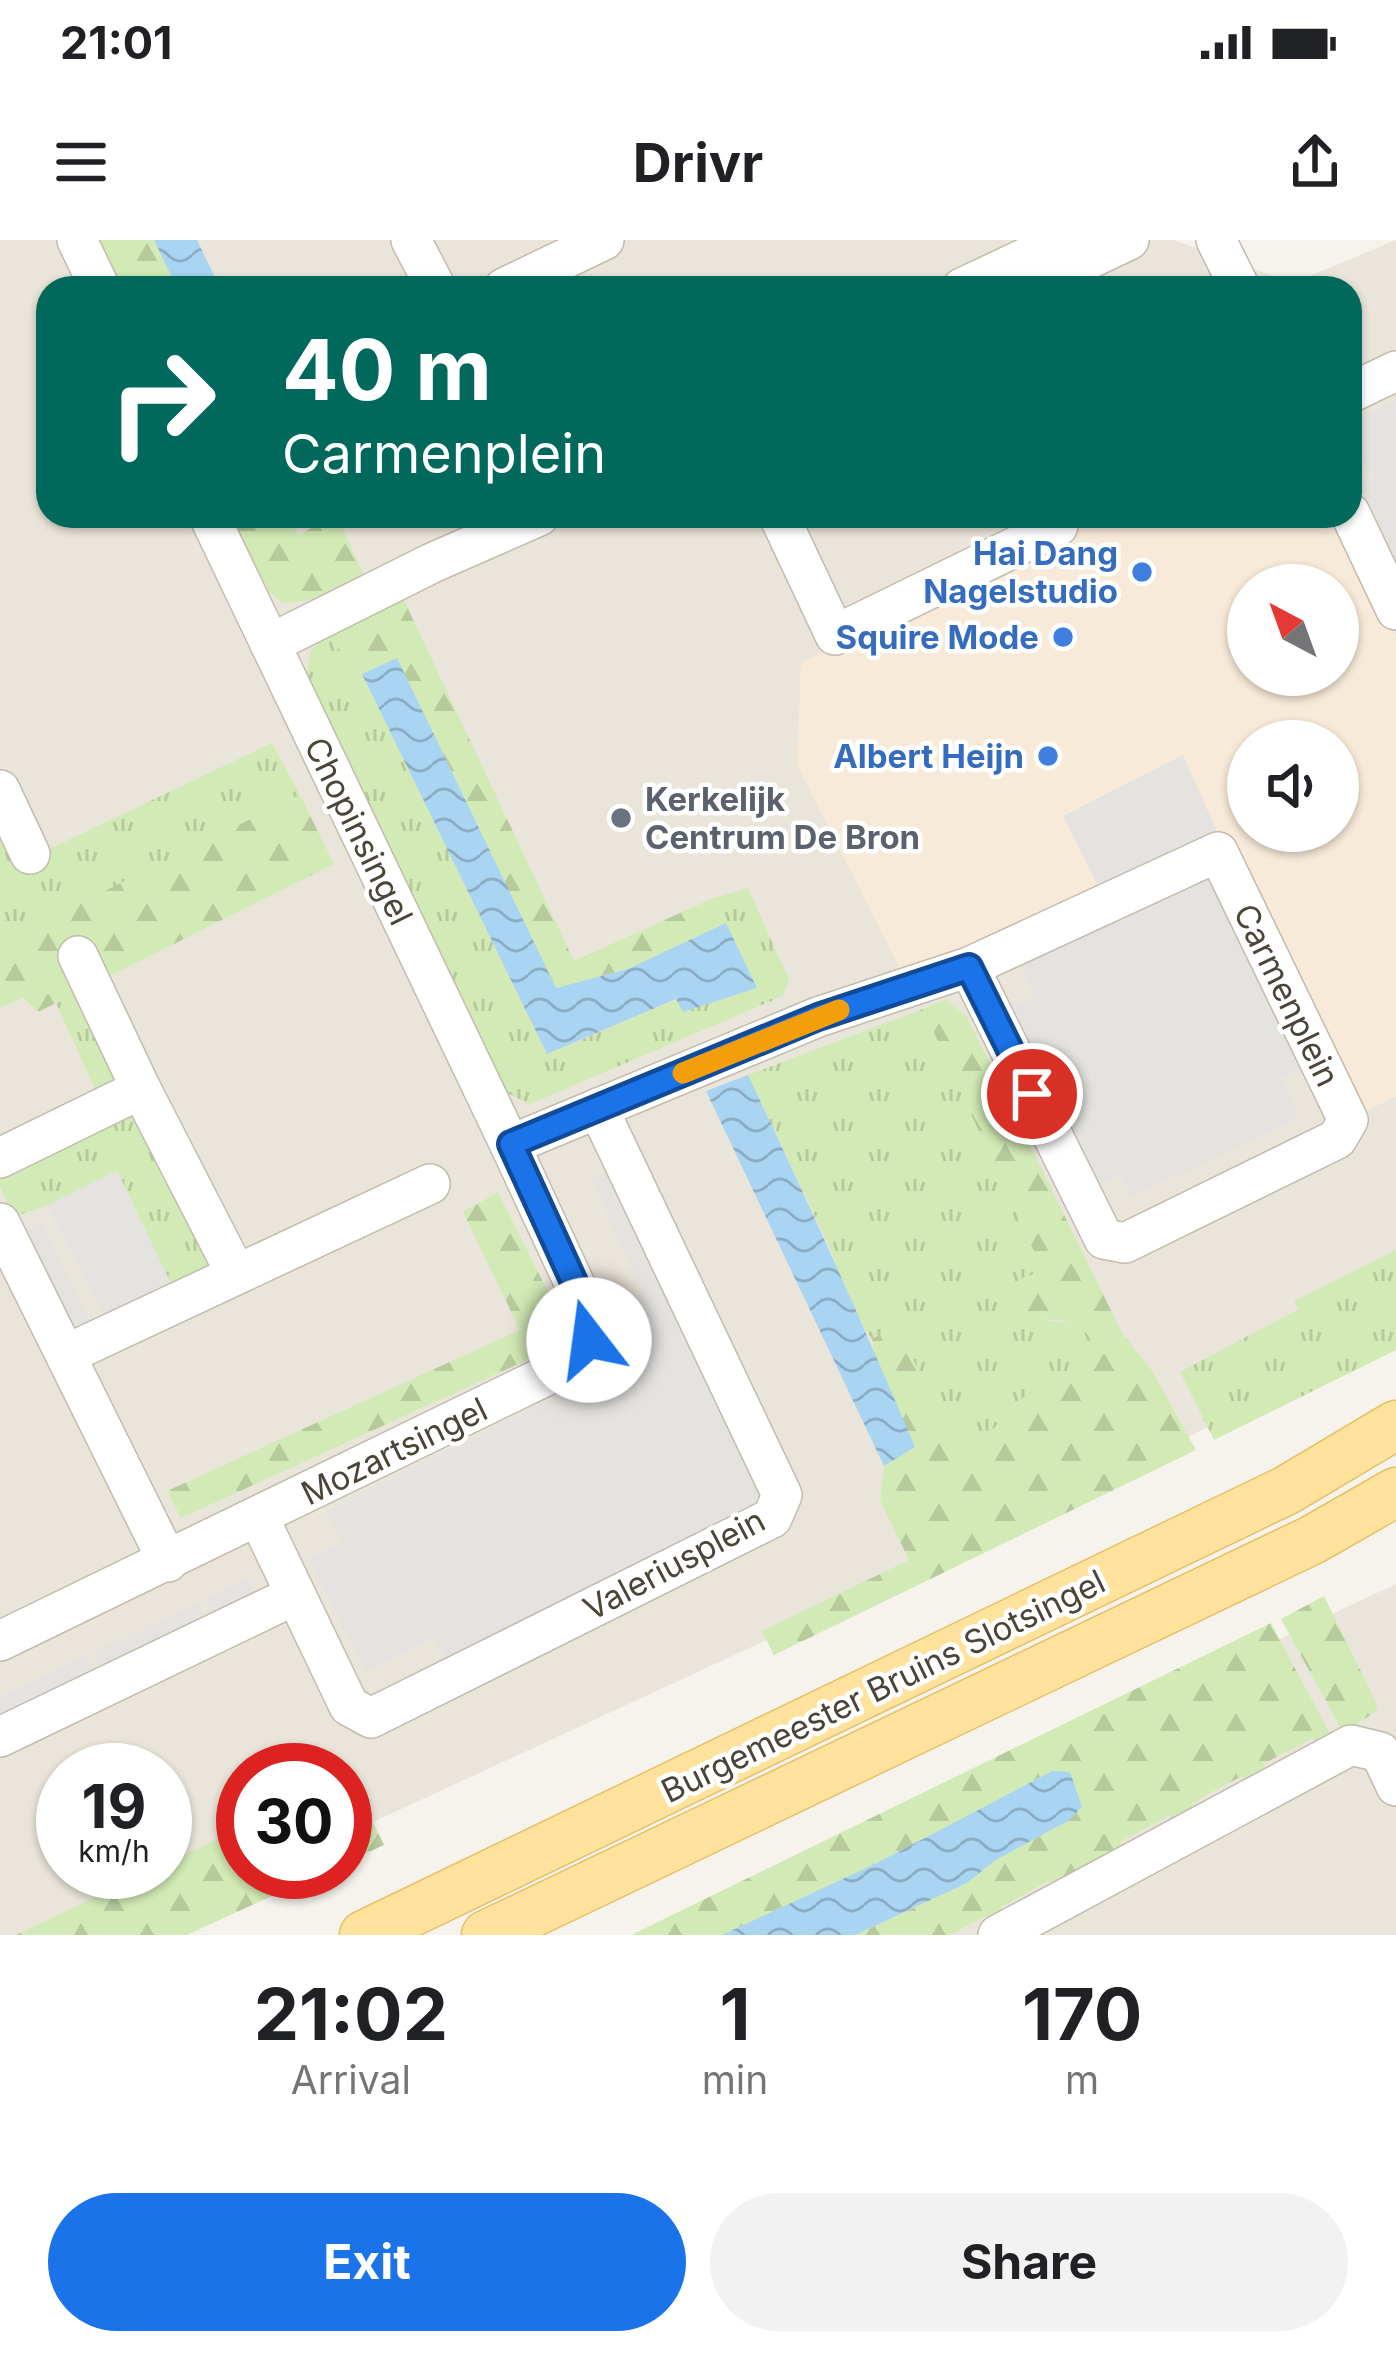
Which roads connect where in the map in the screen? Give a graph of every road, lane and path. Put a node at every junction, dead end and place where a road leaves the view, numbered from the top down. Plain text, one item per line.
1 (77, 240) edge
2 (411, 240) edge
3 (604, 240) edge
4 (1129, 240) edge
5 (1216, 240) edge
6 (1041, 255) edge
7 (94, 276) edge
8 (430, 276) edge
9 (529, 276) edge
10 (991, 276) edge
11 (1234, 276) edge
12 (1396, 371) edge
13 (1362, 387) edge
14 (215, 528) edge
15 (512, 528) edge
16 (785, 528) edge
17 (1054, 528) edge
18 (1357, 528) edge
19 (1396, 610) edge
20 (270, 644) junction
21 (0, 790) edge
22 (30, 854) dead end
23 (78, 956) dead end
24 (969, 967) junction
25 (142, 1089) junction
26 (598, 1108) junction
27 (511, 1144) junction
28 (0, 1158) edge
29 (430, 1184) dead end
30 (0, 1222) edge
31 (236, 1274) junction
32 (68, 1354) junction
33 (1396, 1425) edge
34 (1396, 1492) edge
35 (259, 1518) junction
36 (168, 1562) junction
37 (293, 1596) junction
38 (0, 1641) edge
39 (0, 1737) edge
40 (1396, 1786) edge
41 (364, 1935) edge
42 (486, 1935) edge
43 (998, 1935) edge

1 - 7 street
2 - 8 street
3 - 9 street
4 - 6 street
5 - 11 street
6 - 10 street
12 - 13 street
14 - 20 street, Chopinsingel
15 - 20 street
16 - 17 street
18 - 19 street
20 - 27 street, Chopinsingel
21 - 22 street
23 - 25 street
24 - 24 street, Carmenplein
24 - 26 street, Carmenplein
25 - 28 street
25 - 31 street
26 - 27 street, Carmenplein
26 - 37 street, Valeriusplein
27 - 35 street, Mozartsingel
29 - 31 street
30 - 32 street
31 - 32 street
32 - 36 street
33 - 41 main road, Burgemeester Bruins Slotsingel
34 - 42 main road, Burgemeester Bruins Slotsingel
35 - 36 street, Mozartsingel
35 - 37 street, Valeriusplein
36 - 38 street, Mozartsingel
37 - 39 street
40 - 43 street

